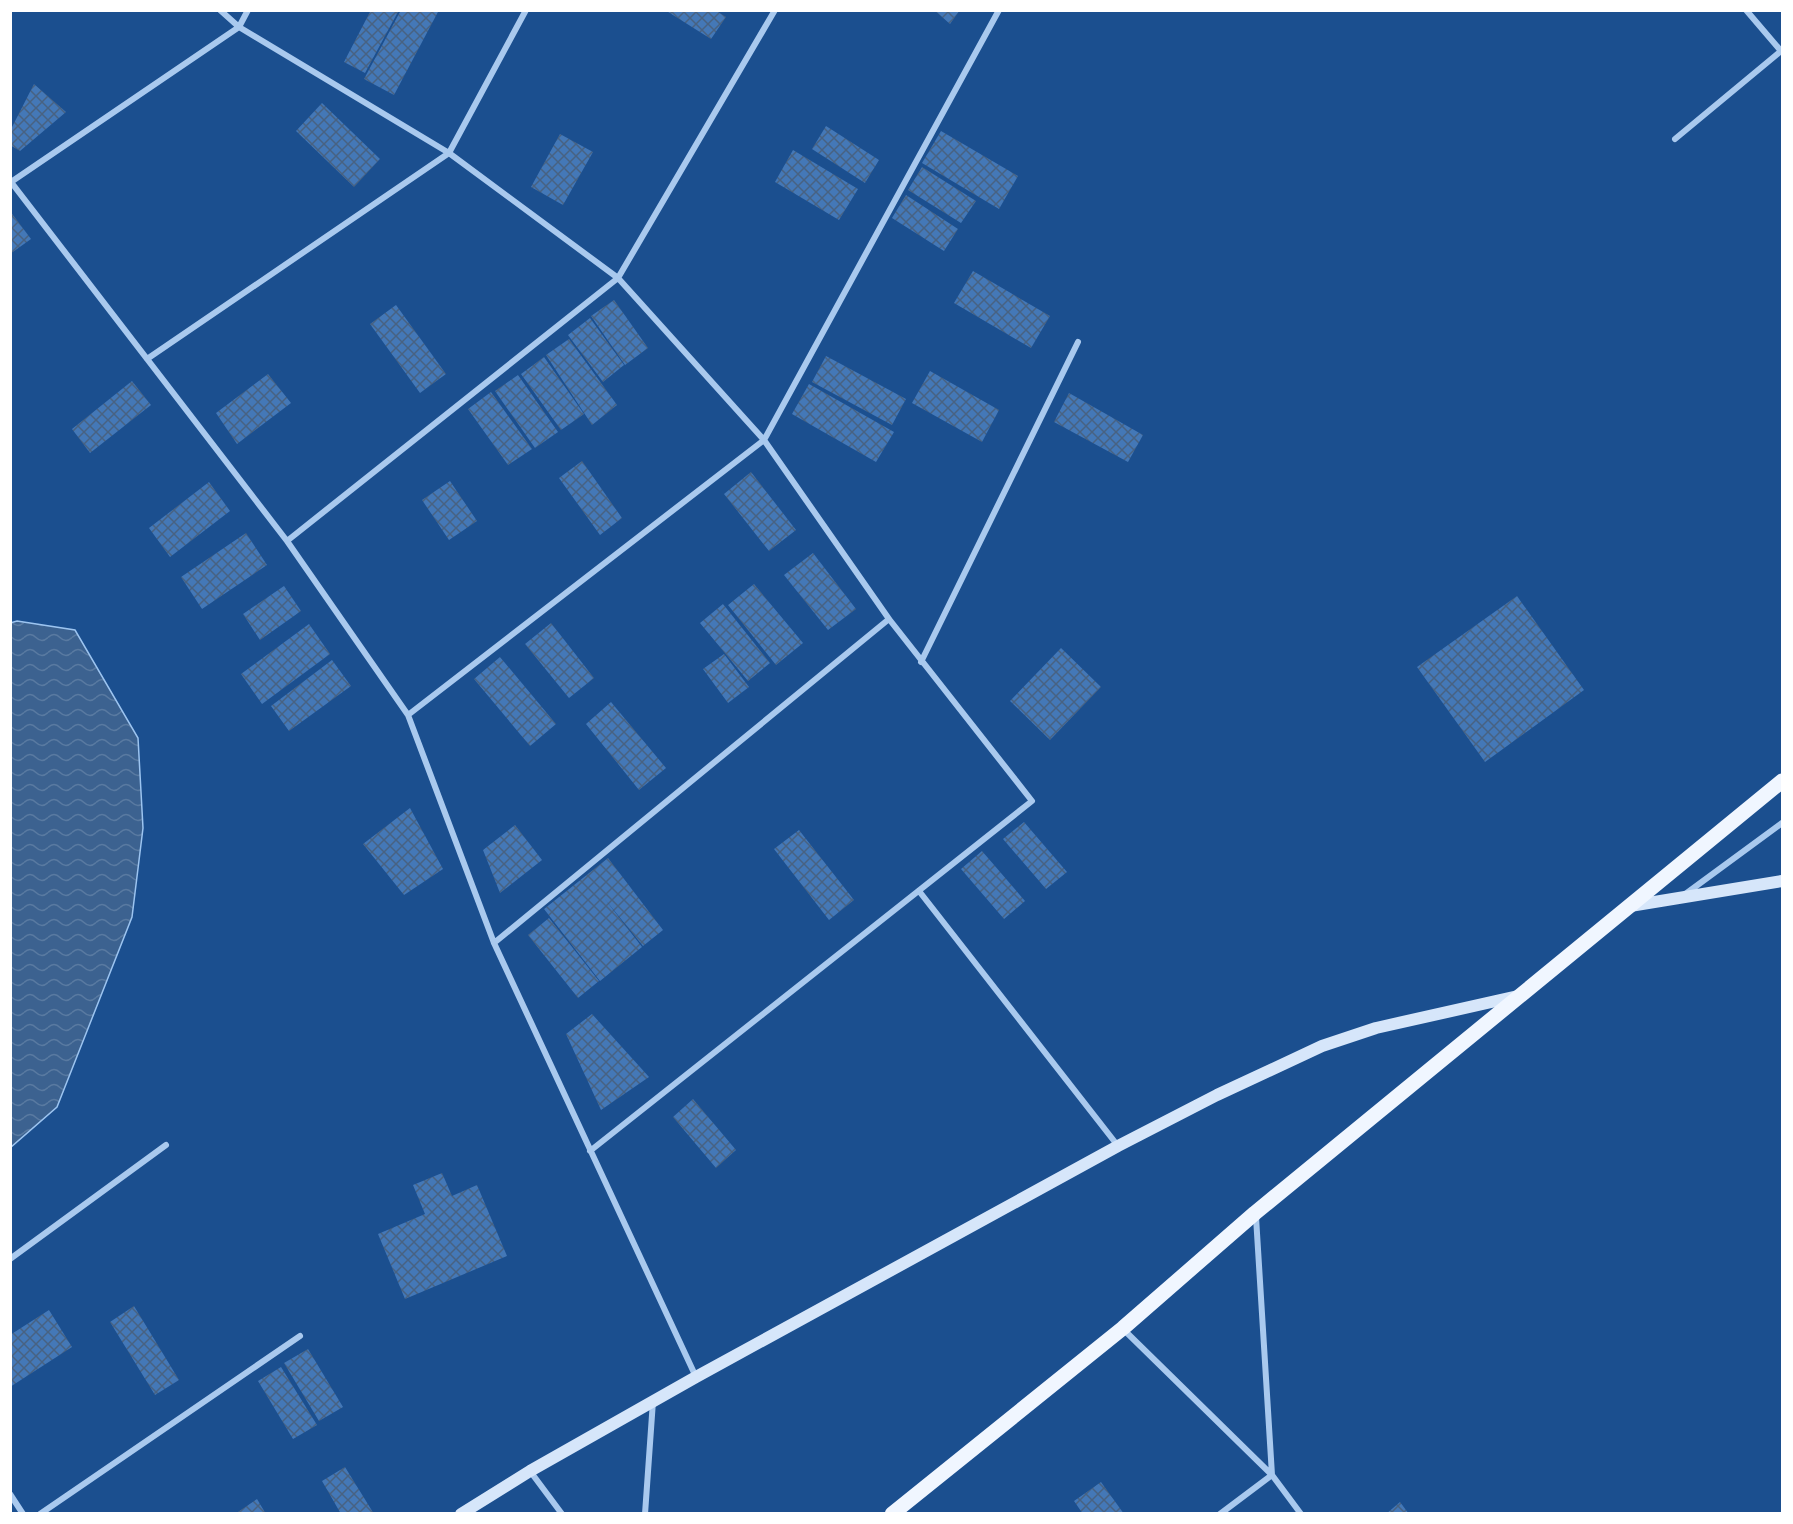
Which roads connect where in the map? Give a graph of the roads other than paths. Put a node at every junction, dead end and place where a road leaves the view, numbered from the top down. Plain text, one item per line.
1 (220, 10) edge
2 (248, 10) edge
3 (526, 10) edge
4 (776, 10) edge
5 (999, 10) edge
6 (1746, 10) edge
7 (239, 27) junction
8 (1782, 51) edge
9 (1675, 139) dead end
10 (449, 153) junction
11 (618, 278) junction
12 (1078, 342) dead end
13 (147, 359) junction
14 (764, 440) junction
15 (287, 541) junction
16 (889, 619) junction
17 (921, 662) junction
18 (408, 715) junction
19 (1782, 781) edge
20 (1782, 823) edge
21 (1782, 881) edge
22 (920, 891) junction
23 (1677, 899) junction
24 (1630, 906) junction
25 (494, 943) junction
26 (1519, 996) junction
27 (166, 1145) dead end
28 (1118, 1146) junction
29 (590, 1151) junction
30 (1256, 1213) junction
31 (10, 1259) edge
32 (1123, 1329) junction
33 (300, 1336) dead end
34 (696, 1377) junction
35 (653, 1401) junction
36 (530, 1471) junction
37 (1272, 1475) junction
38 (10, 1494) edge
39 (24, 1514) edge
40 (40, 1514) edge
41 (461, 1514) edge
42 (562, 1514) edge
43 (645, 1514) edge
44 (892, 1514) edge
45 (1220, 1514) edge
46 (1301, 1514) edge

1 - 7 street
2 - 7 street
3 - 10 street
4 - 11 street
5 - 14 street
6 - 8 street
7 - 10 street
7 - 13 street
8 - 9 street
10 - 11 street
10 - 13 street
11 - 14 street
11 - 15 street
12 - 17 street
13 - 15 street
14 - 16 street
14 - 18 street
15 - 18 street
16 - 17 street
16 - 25 street
17 - 22 street
18 - 25 street
19 - 24 main road
20 - 23 street
21 - 23 street
22 - 28 street
22 - 29 street
23 - 24 street
24 - 26 main road
25 - 29 street
26 - 28 street
26 - 30 main road
27 - 31 street
28 - 34 street
29 - 34 street
30 - 32 main road
30 - 37 street
32 - 37 street
32 - 44 main road
33 - 40 street
34 - 35 street
35 - 36 street
35 - 43 street
36 - 41 street
36 - 42 street
37 - 45 street
37 - 46 street
38 - 39 street

